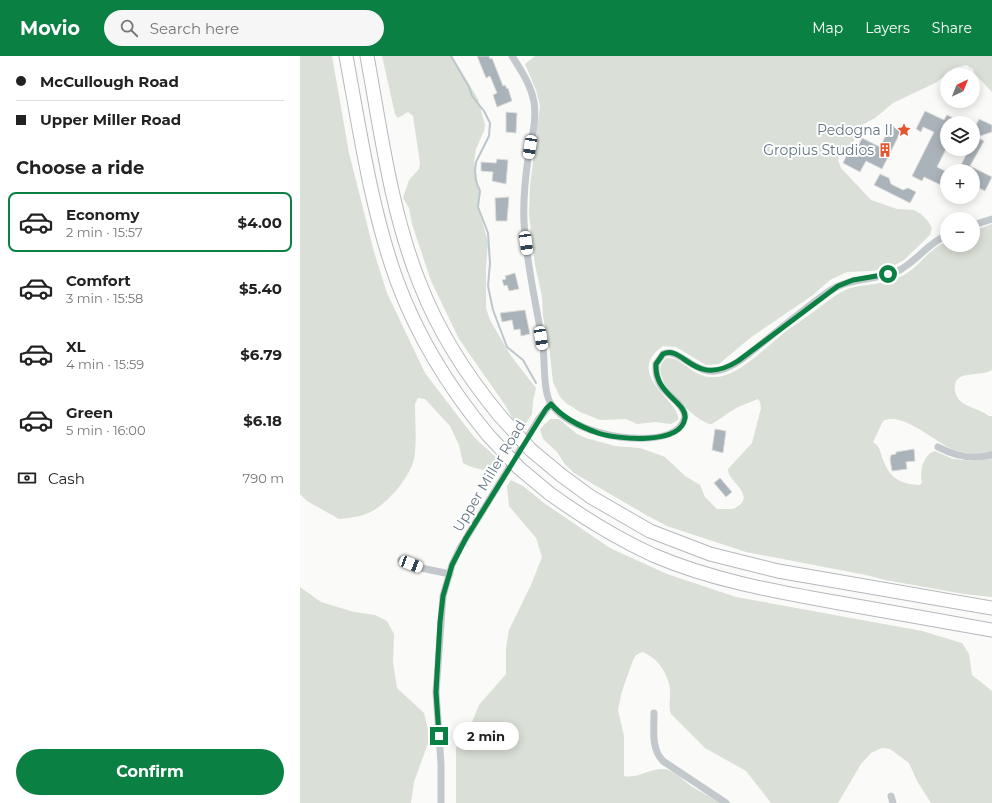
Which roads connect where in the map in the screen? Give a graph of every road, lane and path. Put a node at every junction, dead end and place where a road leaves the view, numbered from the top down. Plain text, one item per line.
1 (346, 56) edge
2 (367, 56) edge
3 (512, 56) edge
4 (992, 219) edge
5 (980, 223) edge
6 (940, 238) edge
7 (551, 404) junction
8 (938, 447) dead end
9 (992, 455) edge
10 (401, 560) dead end
11 (450, 574) junction
12 (992, 608) edge
13 (992, 630) edge
14 (654, 713) dead end
15 (441, 803) edge
16 (726, 803) edge

1 - 13 highway, bridge
2 - 12 highway, bridge
3 - 7 street
4 - 5 street
6 - 7 street
7 - 11 street, Upper Miller Road
8 - 9 street
10 - 11 street
11 - 15 street, Upper Miller Road
14 - 16 street

